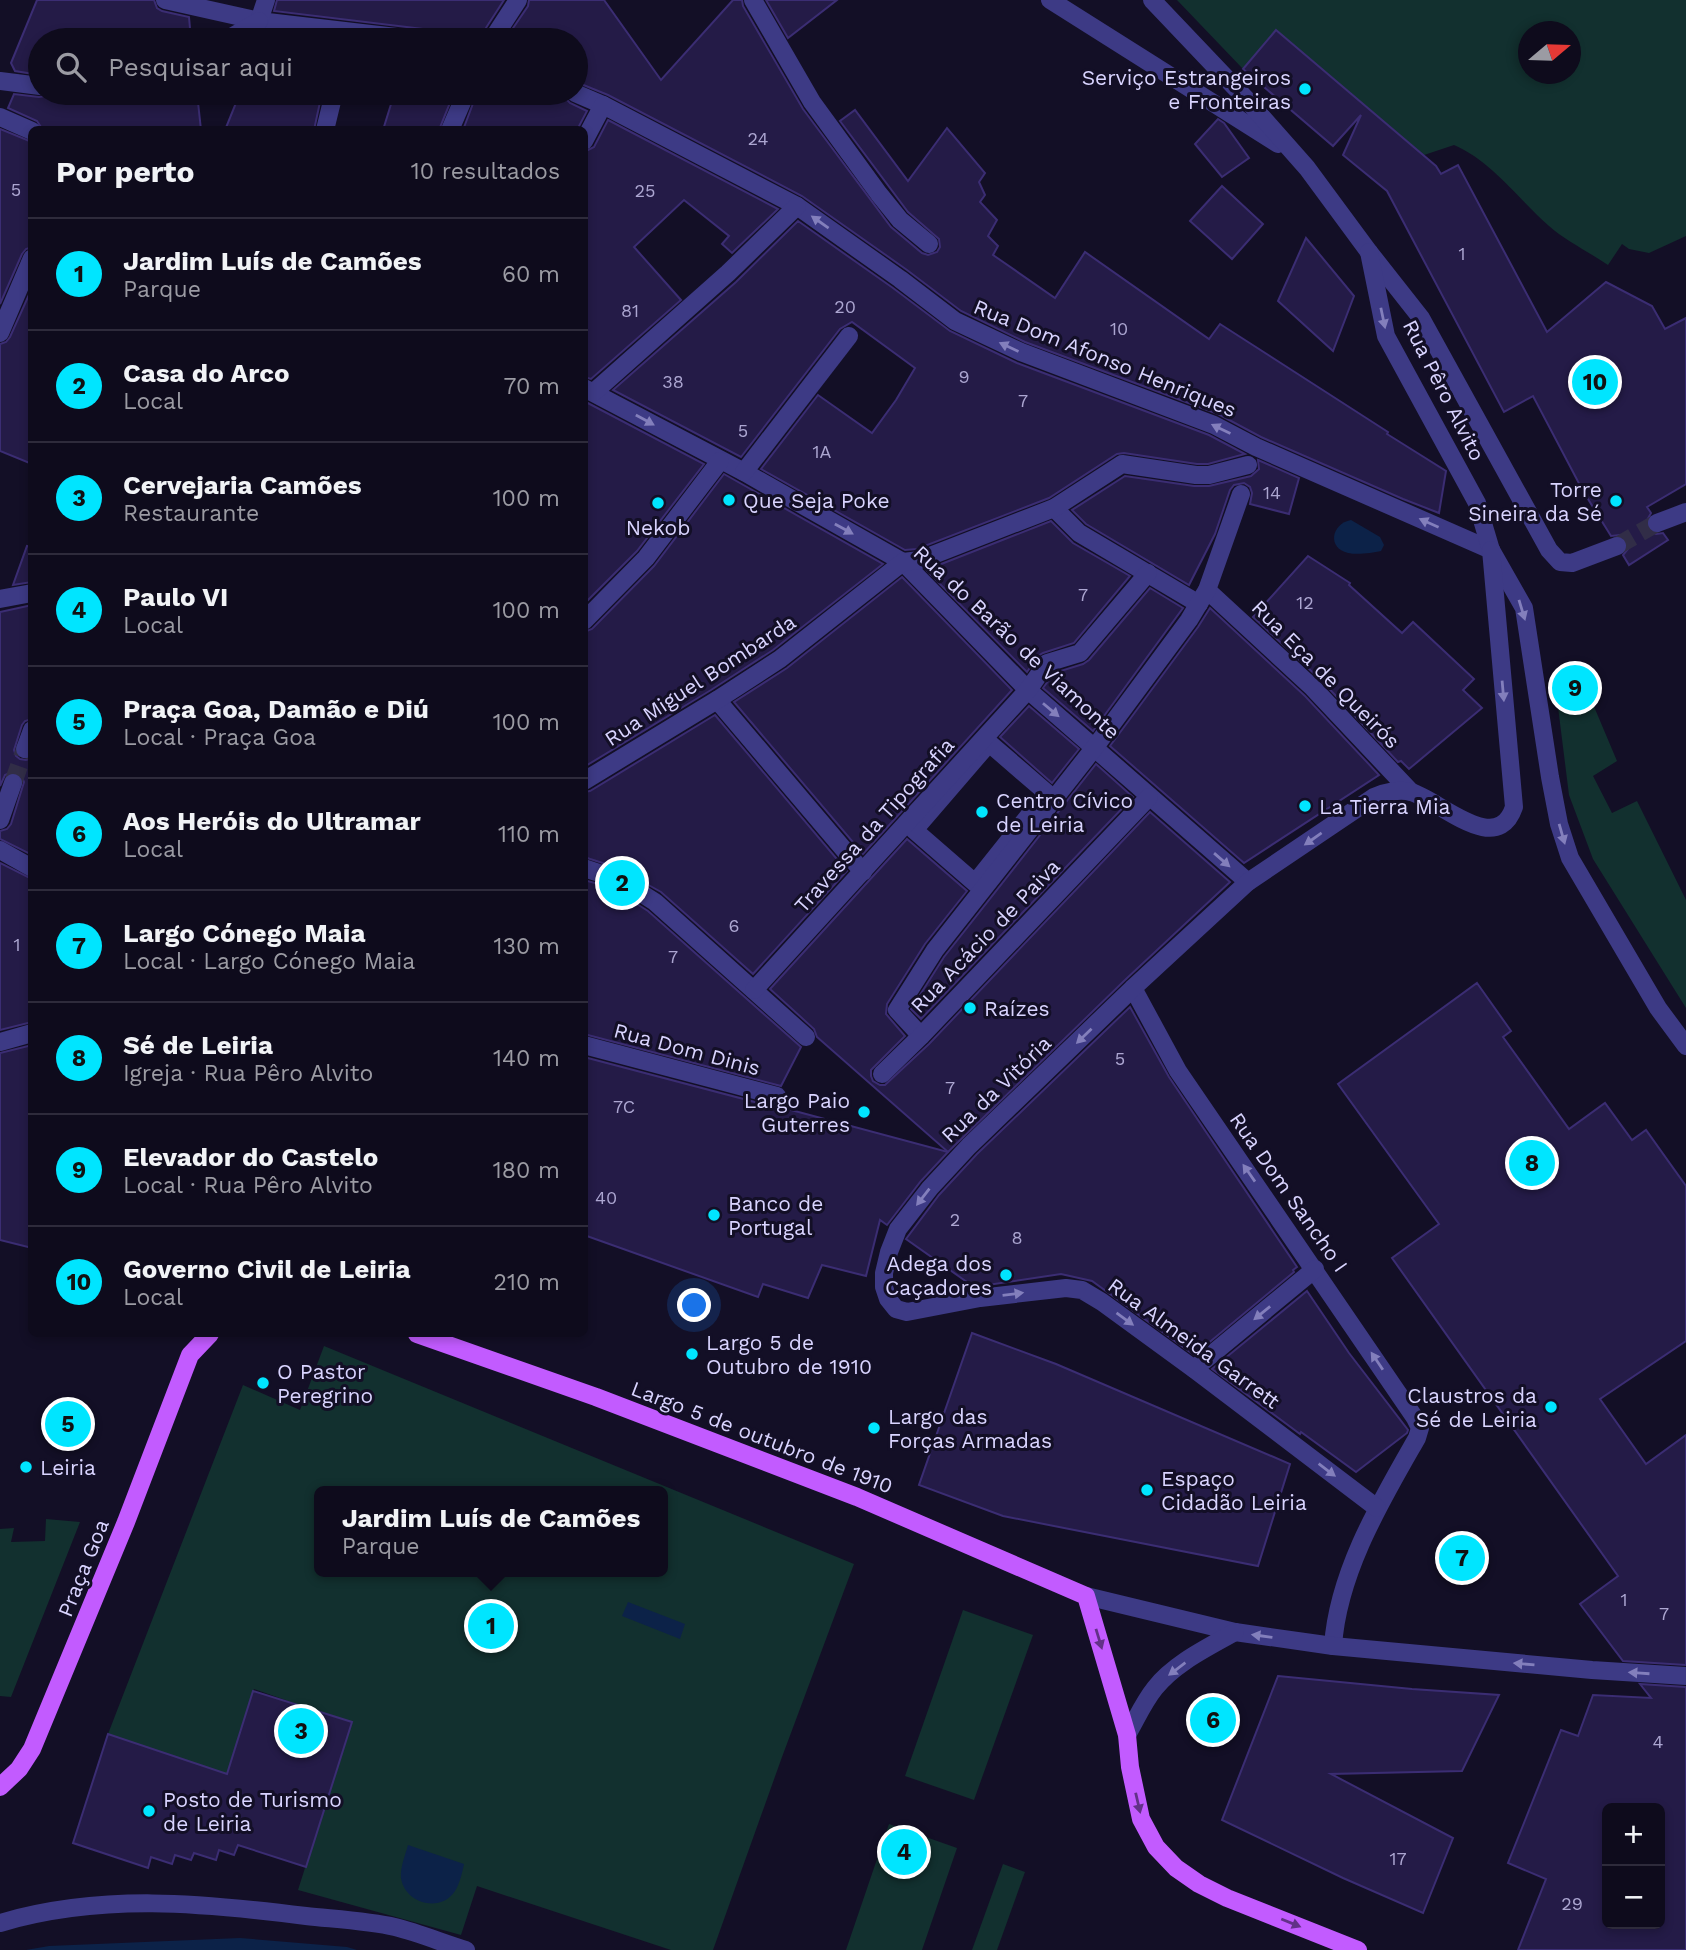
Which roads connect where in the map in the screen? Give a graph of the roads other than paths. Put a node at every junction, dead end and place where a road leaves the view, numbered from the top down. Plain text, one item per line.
1 (165, 0) edge
2 (266, 0) edge
3 (518, 0) edge
4 (753, 0) edge
5 (1050, 0) edge
6 (1152, 0) edge
7 (259, 21) junction
8 (247, 28) edge
9 (304, 28) edge
10 (500, 28) edge
11 (0, 81) edge
12 (28, 84) edge
13 (588, 99) edge
14 (331, 105) edge
15 (461, 105) edge
16 (603, 105) junction
17 (0, 117) edge
18 (326, 126) edge
19 (452, 126) edge
20 (28, 129) edge
21 (588, 133) edge
22 (1294, 154) junction
23 (797, 206) junction
24 (929, 244) dead end
25 (1369, 252) junction
26 (28, 267) edge
27 (0, 333) edge
28 (849, 336) dead end
29 (588, 389) edge
30 (588, 391) edge
31 (720, 461) junction
32 (1248, 464) dead end
33 (744, 472) junction
34 (1241, 494) dead end
35 (1054, 508) junction
36 (1686, 512) edge
37 (1657, 523) tunnel mouth
38 (1617, 546) tunnel mouth
39 (1491, 550) junction
40 (903, 562) junction
41 (1148, 573) junction
42 (28, 594) edge
43 (1203, 597) junction
44 (0, 599) edge
45 (588, 617) edge
46 (1028, 690) junction
47 (717, 700) junction
48 (28, 741) edge
49 (1095, 747) junction
50 (25, 749) dead end
51 (588, 778) edge
52 (13, 783) tunnel mouth
53 (1411, 792) junction
54 (1047, 793) joint
55 (1149, 797) junction
56 (0, 820) edge
57 (0, 850) edge
58 (28, 866) edge
59 (588, 869) edge
60 (863, 872) junction
61 (611, 877) dead end
62 (1248, 882) junction
63 (633, 888) dead end
64 (1133, 988) junction
65 (754, 990) junction
66 (28, 1034) edge
67 (922, 1036) junction
68 (806, 1037) dead end
69 (0, 1042) edge
70 (588, 1046) edge
71 (1686, 1046) edge
72 (882, 1074) dead end
73 (778, 1096) dead end
74 (1315, 1269) junction
75 (960, 1302) joint
76 (207, 1337) edge
77 (426, 1337) edge
78 (1194, 1369) junction
79 (1377, 1508) junction
80 (1086, 1596) junction
81 (1234, 1632) junction
82 (1334, 1646) junction
83 (1686, 1676) edge
84 (1128, 1735) junction
85 (0, 1787) edge
86 (0, 1923) edge
87 (466, 1950) edge
88 (1358, 1950) edge

1 - 7 street
2 - 7 street
3 - 10 street
4 - 24 street
5 - 22 street
6 - 22 street
7 - 8 street
7 - 9 street
11 - 12 street
13 - 16 street, Rua Dom Afonso Henriques
14 - 18 street
15 - 19 street
16 - 21 street
16 - 23 street, Rua Dom Afonso Henriques
17 - 20 street
22 - 25 street
23 - 29 street
39 -> 23 street, Rua Dom Afonso Henriques
25 - 38 street
25 -> 39 street, Rua Pêro Alvito
26 - 27 street
28 - 33 street
30 -> 31 street, Rua do Barão de Viamonte
31 - 33 street, Rua do Barão de Viamonte
31 - 45 street
32 - 35 street
33 -> 40 street, Rua do Barão de Viamonte
34 - 43 street
35 - 40 street
35 - 41 street, Rua Eça de Queirós
36 - 37 street
39 -> 53 street, Rua Eça de Queirós
39 -> 71 street, Rua Pêro Alvito
40 - 46 street, Rua do Barão de Viamonte
40 - 47 street, Rua Miguel Bombarda
41 - 43 street, Rua Eça de Queirós
41 - 46 street, Travessa da Tipografia
42 - 44 street
43 - 49 street
43 - 53 street, Rua Eça de Queirós
46 -> 49 street, Rua do Barão de Viamonte
46 - 60 street, Travessa da Tipografia
47 - 51 street, Rua Miguel Bombarda
47 - 60 street
48 - 50 street
49 - 55 street, Rua do Barão de Viamonte
49 - 67 street
52 - 56 street
53 -> 62 street, Rua da Vitória
54 - 54 street
55 -> 62 street, Rua do Barão de Viamonte
55 - 67 street, Rua Acácio de Paiva
57 - 58 street
59 - 61 street
60 - 65 street, Travessa da Tipografia
62 - 64 street, Rua da Vitória
63 - 65 street
74 -> 64 street, Rua Dom Sancho I
64 -> 75 street, Rua da Vitória
65 - 68 street
66 - 69 street
67 - 72 street, Rua Acácio de Paiva
70 - 73 street, Rua Dom Dinis
74 -> 78 street
79 -> 74 street, Rua Dom Sancho I
75 -> 78 street, Rua Almeida Garrett
76 - 85 main road, Praça Goa
77 - 80 main road, Largo 5 de outubro de 1910
78 -> 79 street, Rua Almeida Garrett
79 - 82 street
80 - 81 street, Largo 5 de outubro de 1910
80 -> 84 main road
82 -> 81 street, Largo 5 de outubro de 1910
81 -> 84 street
83 -> 82 street, Largo 5 de outubro de 1910
84 -> 88 main road
86 - 87 street

